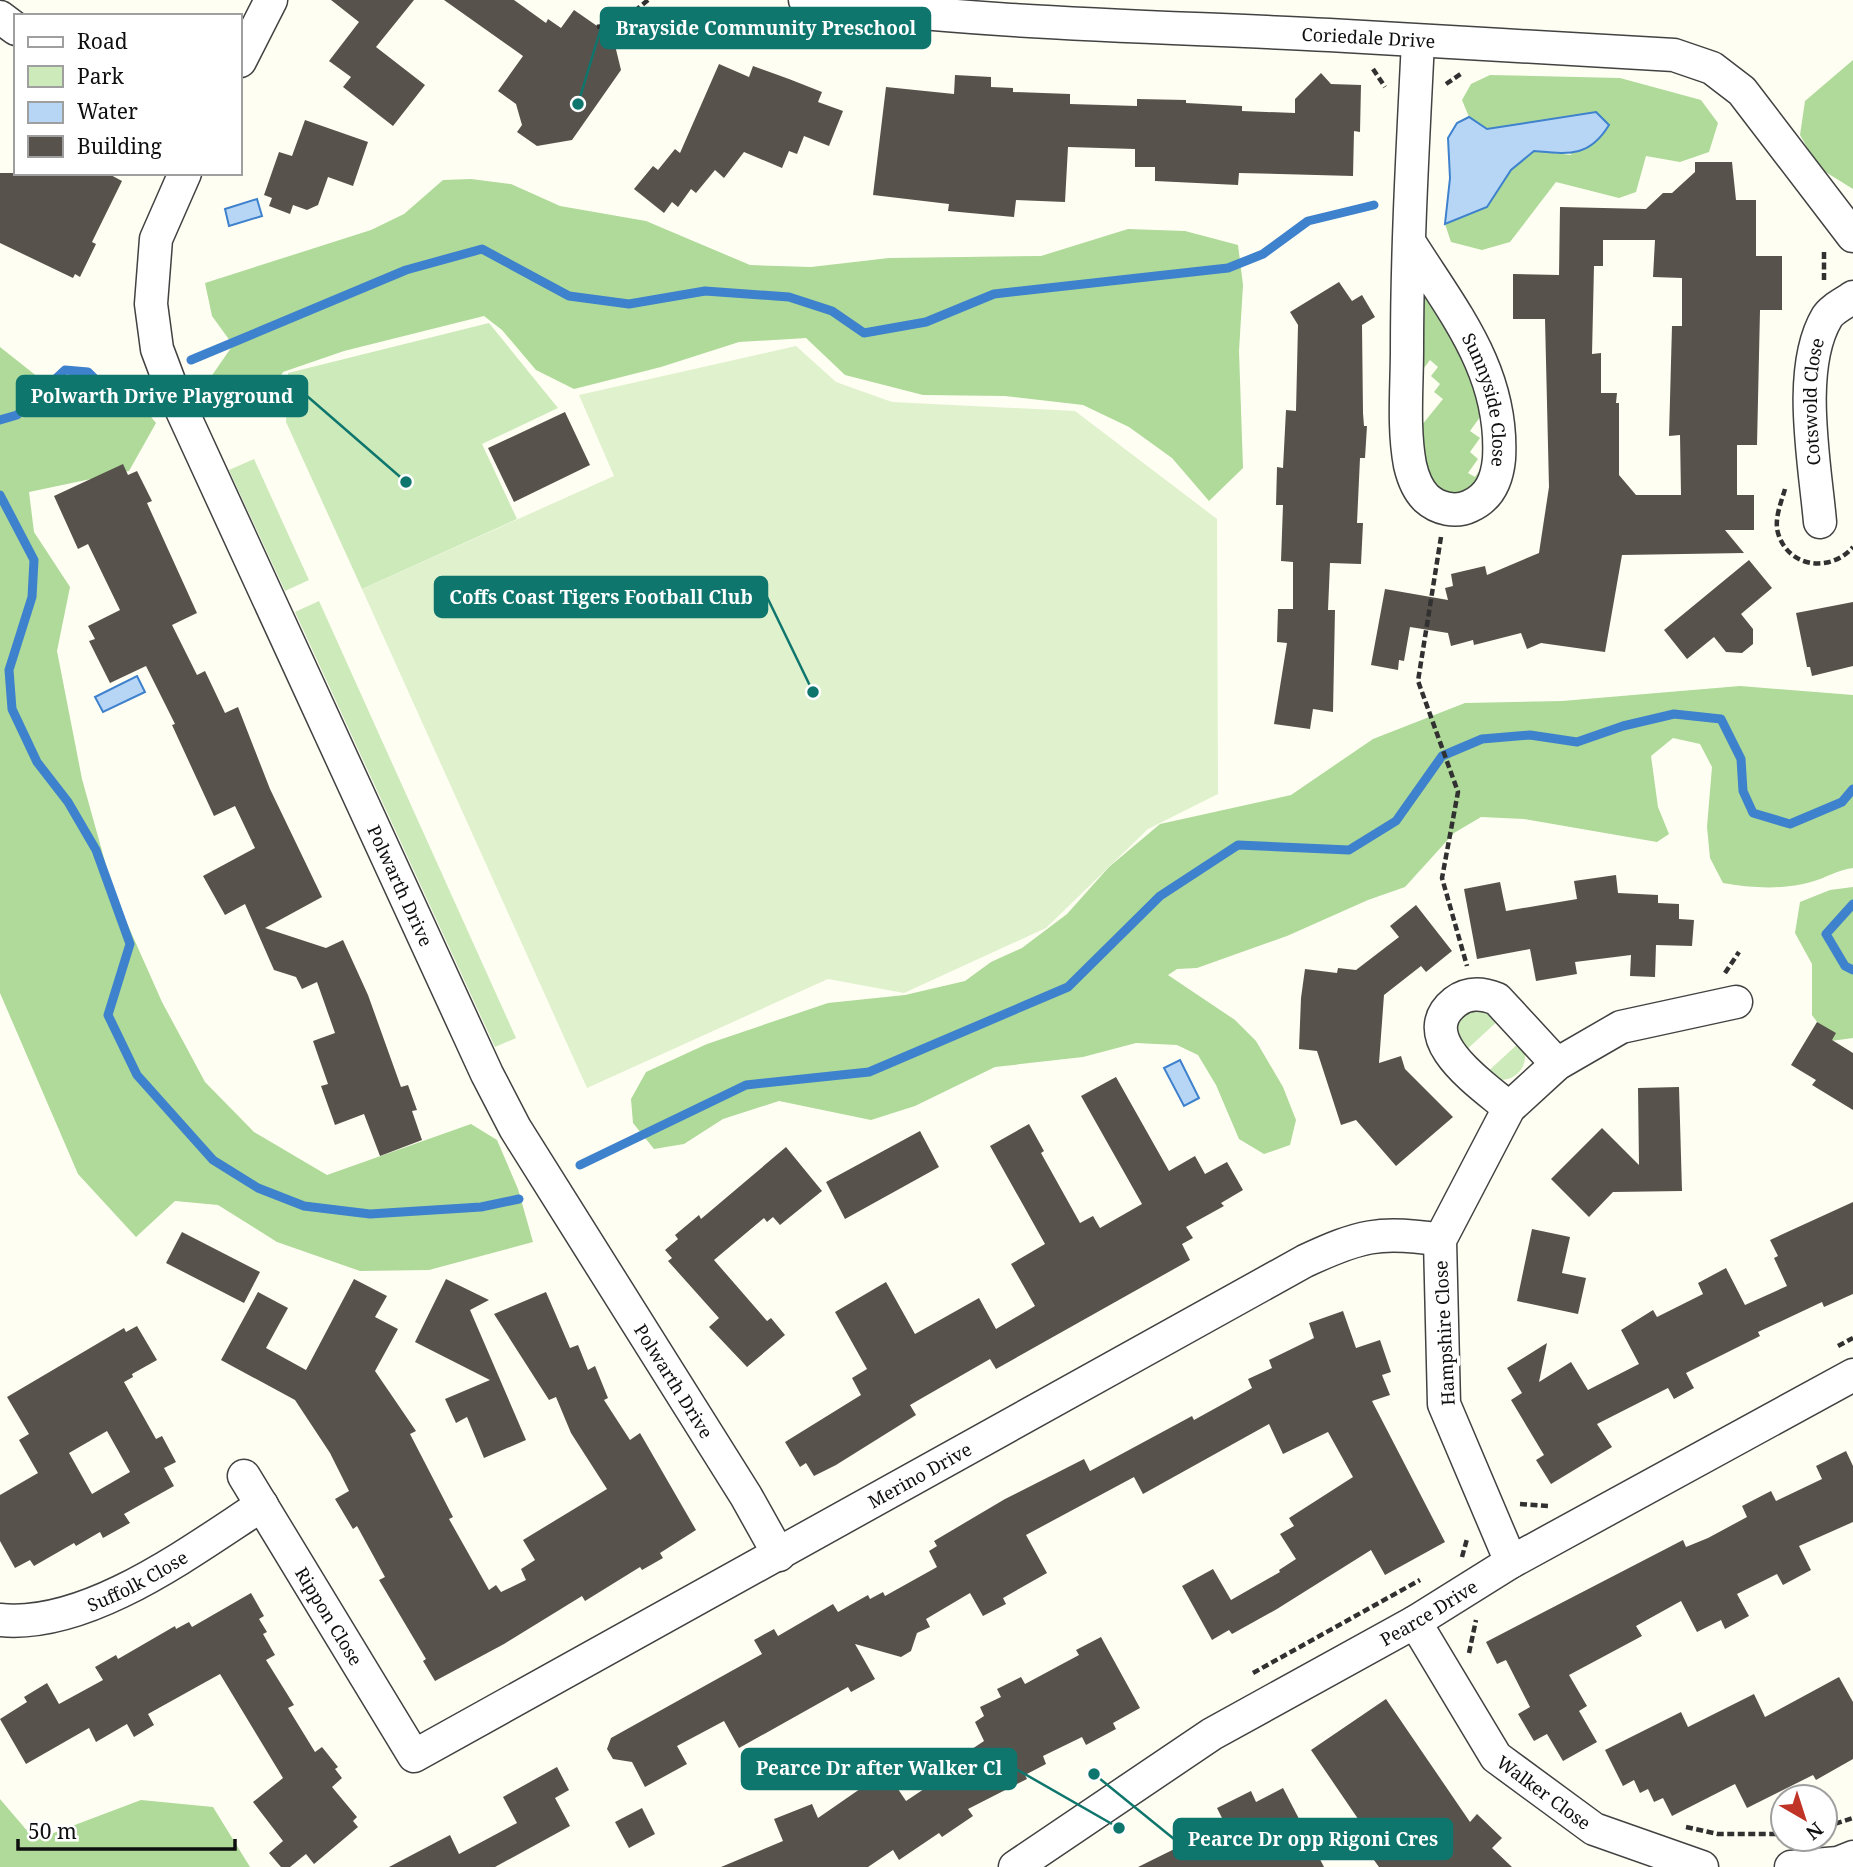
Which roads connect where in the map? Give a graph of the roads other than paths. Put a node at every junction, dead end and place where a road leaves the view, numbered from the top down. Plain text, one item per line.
1 (271, 0) edge
2 (805, 0) edge
3 (1418, 40) junction
4 (242, 57) edge
5 (184, 175) edge
6 (1853, 236) edge
7 (1410, 243) junction
8 (1853, 297) edge
9 (1820, 522) dead end
10 (1736, 1002) dead end
11 (1557, 1064) junction
12 (1509, 1108) junction
13 (1440, 1240) junction
14 (1853, 1375) edge
15 (244, 1476) dead end
16 (262, 1505) junction
17 (779, 1555) junction
18 (1511, 1562) junction
19 (0, 1620) edge
20 (1415, 1622) junction
21 (414, 1756) joint
22 (1853, 1857) edge
23 (1014, 1867) edge
24 (1702, 1867) edge
25 (1791, 1867) edge

1 - 4 street
2 - 3 street, Coriedale Drive
3 - 6 street, Coriedale Drive
3 - 7 street, Sunnyside Close
5 - 17 street, Polwarth Drive
7 - 7 street, Sunnyside Close
8 - 9 street, Cotswold Close
10 - 11 street, Hampshire Close
11 - 12 street, Hampshire Close
11 - 12 street
12 - 13 street, Hampshire Close
13 - 17 street, Merino Drive
13 - 18 street, Hampshire Close
14 - 18 street, Pearce Drive
15 - 16 street, Rippon Close
16 - 19 street, Suffolk Close
16 - 21 street, Rippon Close
17 - 21 street, Merino Drive
18 - 20 street, Pearce Drive
20 - 23 street, Pearce Drive
20 - 24 street, Walker Close
22 - 25 street

